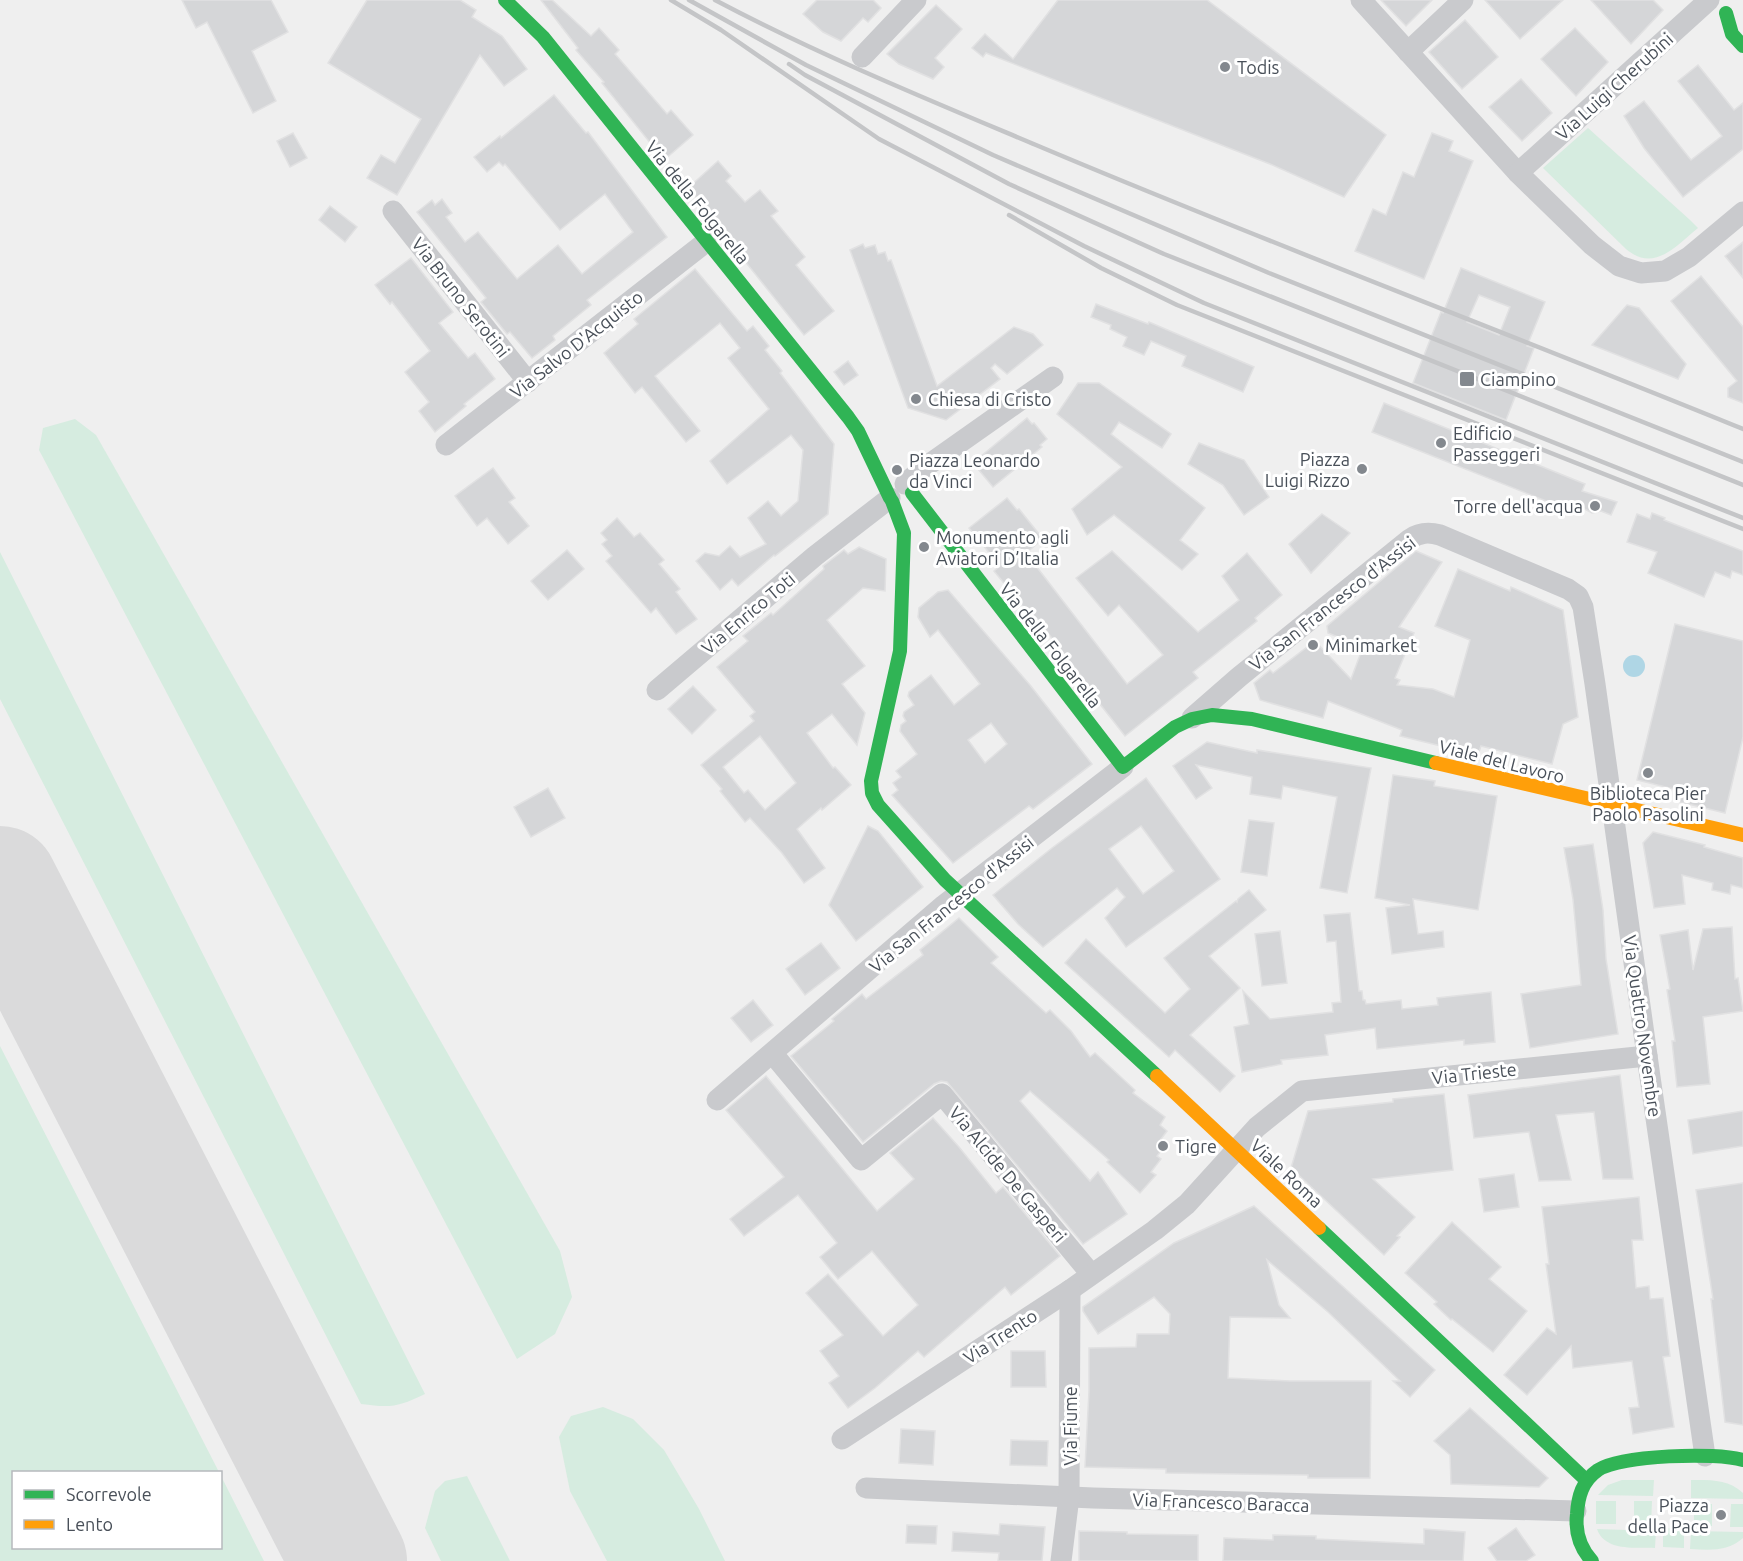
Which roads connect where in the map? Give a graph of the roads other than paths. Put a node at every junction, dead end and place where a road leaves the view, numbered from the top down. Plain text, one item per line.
1 (505, 0) edge
2 (916, 0) edge
3 (1361, 0) edge
4 (1463, 0) edge
5 (1709, 0) edge
6 (1715, 0) edge
7 (1726, 13) junction
8 (1743, 24) edge
9 (1743, 46) edge
10 (1408, 52) junction
11 (862, 57) dead end
12 (1518, 173) junction
13 (393, 211) dead end
14 (1743, 212) edge
15 (706, 242) junction
16 (1053, 377) dead end
17 (528, 382) junction
18 (858, 431) junction
19 (446, 445) dead end
20 (898, 487) junction
21 (931, 520) junction
22 (904, 533) junction
23 (1425, 533) joint
24 (1239, 677) junction
25 (657, 690) dead end
26 (1192, 719) junction
27 (1252, 719) junction
28 (1123, 767) junction
29 (1612, 805) junction
30 (1743, 835) edge
31 (960, 894) junction
32 (772, 1054) junction
33 (1647, 1056) junction
34 (1302, 1091) joint
35 (717, 1100) dead end
36 (1236, 1150) junction
37 (1091, 1274) junction
38 (1070, 1290) junction
39 (842, 1438) dead end
40 (1705, 1456) junction
41 (1743, 1460) edge
42 (1586, 1480) junction
43 (866, 1488) dead end
44 (1069, 1497) junction
45 (1576, 1511) junction
46 (1585, 1559) edge
47 (1061, 1561) edge

1 - 15 street, Via della Folgarella
2 - 11 street
3 - 10 street
4 - 10 street
5 - 12 street, Via Luigi Cherubini
6 - 7 street
7 - 8 street
7 - 9 street
10 - 12 street
12 - 14 street
13 - 17 street, Via Bruno Serotini
15 - 17 street, Via Salvo D'Acquisto
15 - 18 street, Via della Folgarella
16 - 20 street
17 - 19 street, Via Salvo D'Acquisto
18 - 20 street
18 - 20 street
20 - 21 street
20 - 22 street
20 - 25 street, Via Enrico Toti
21 - 22 street
21 - 28 street, Via della Folgarella
22 - 31 street, Viale Roma
23 - 24 street, Via San Francesco d'Assisi
23 - 29 street, Via Quattro Novembre
24 - 26 street, Via San Francesco d'Assisi
24 - 27 street, Via San Francesco d'Assisi
26 - 27 street, Via San Francesco d'Assisi
26 - 28 street, Via San Francesco d'Assisi
27 - 29 street, Viale del Lavoro
28 - 31 street, Via San Francesco d'Assisi
29 - 30 street, Viale del Lavoro
29 - 33 street, Via Quattro Novembre
31 - 32 street, Via San Francesco d'Assisi
31 - 36 street, Viale Roma
32 - 35 street, Via San Francesco d'Assisi
32 - 37 street, Via Alcide De Gasperi
33 - 34 street, Via Trieste
33 - 40 street, Via Quattro Novembre
34 - 36 street, Via Trento
36 - 37 street, Via Trento
36 - 42 street, Viale Roma
37 - 38 street, Via Trento
38 - 39 street, Via Trento
38 - 44 street, Via Fiume
40 - 41 street
40 - 42 street
42 - 45 street
43 - 44 street, Via Francesco Baracca
44 - 45 street, Via Francesco Baracca
44 - 47 street, Via Fiume
45 - 46 street

